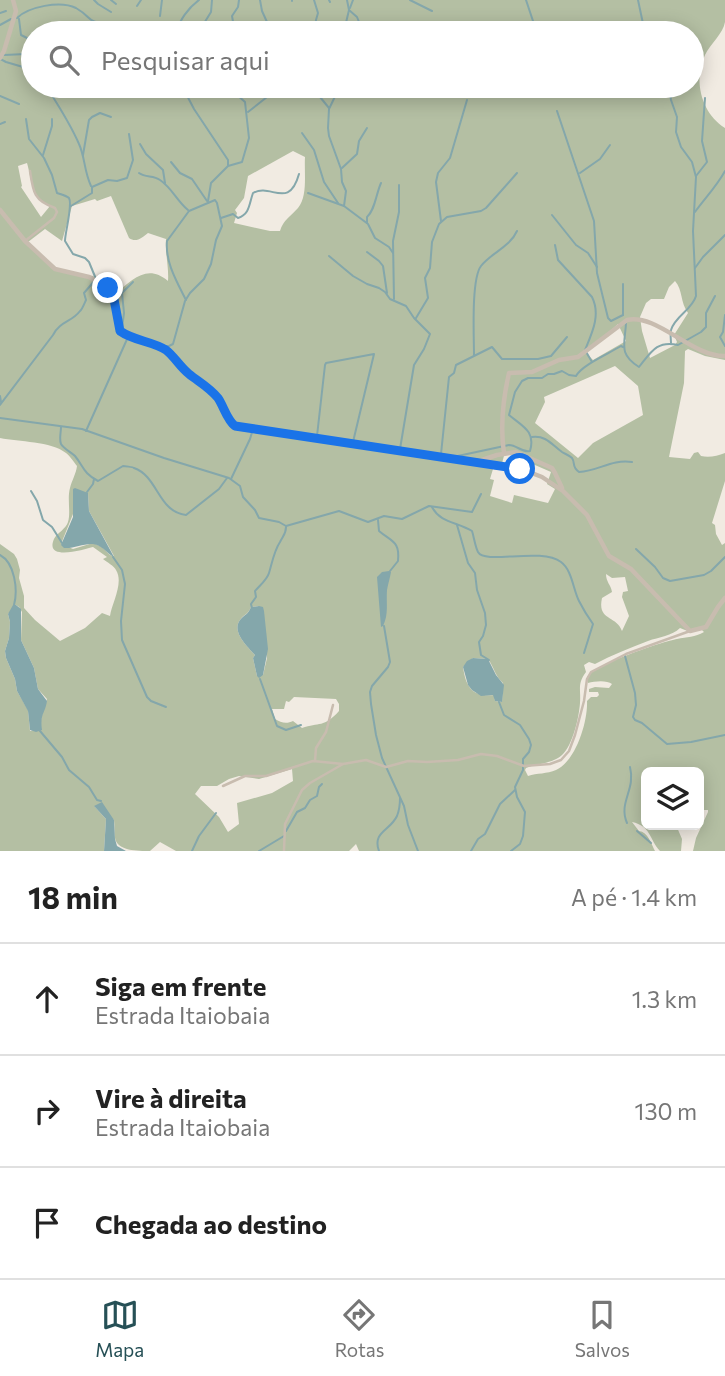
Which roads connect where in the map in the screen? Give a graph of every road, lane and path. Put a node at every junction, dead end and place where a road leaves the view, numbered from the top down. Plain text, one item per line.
1 (13, 0) edge
2 (0, 58) edge
3 (30, 171) dead end
4 (0, 210) edge
5 (25, 241) junction
6 (725, 356) edge
7 (504, 453) junction
8 (472, 463) junction
9 (563, 491) junction
10 (725, 598) edge
11 (690, 631) junction
12 (333, 705) dead end
13 (316, 761) junction
14 (343, 764) junction
15 (223, 786) dead end
16 (284, 851) edge

1 - 2 street
3 - 5 street
4 - 5 street
5 - 8 street
6 - 7 street
7 - 8 street
7 - 9 street
8 - 9 street
9 - 11 street
10 - 11 street
11 - 14 street
12 - 13 street
13 - 14 street
13 - 15 street
14 - 16 street

